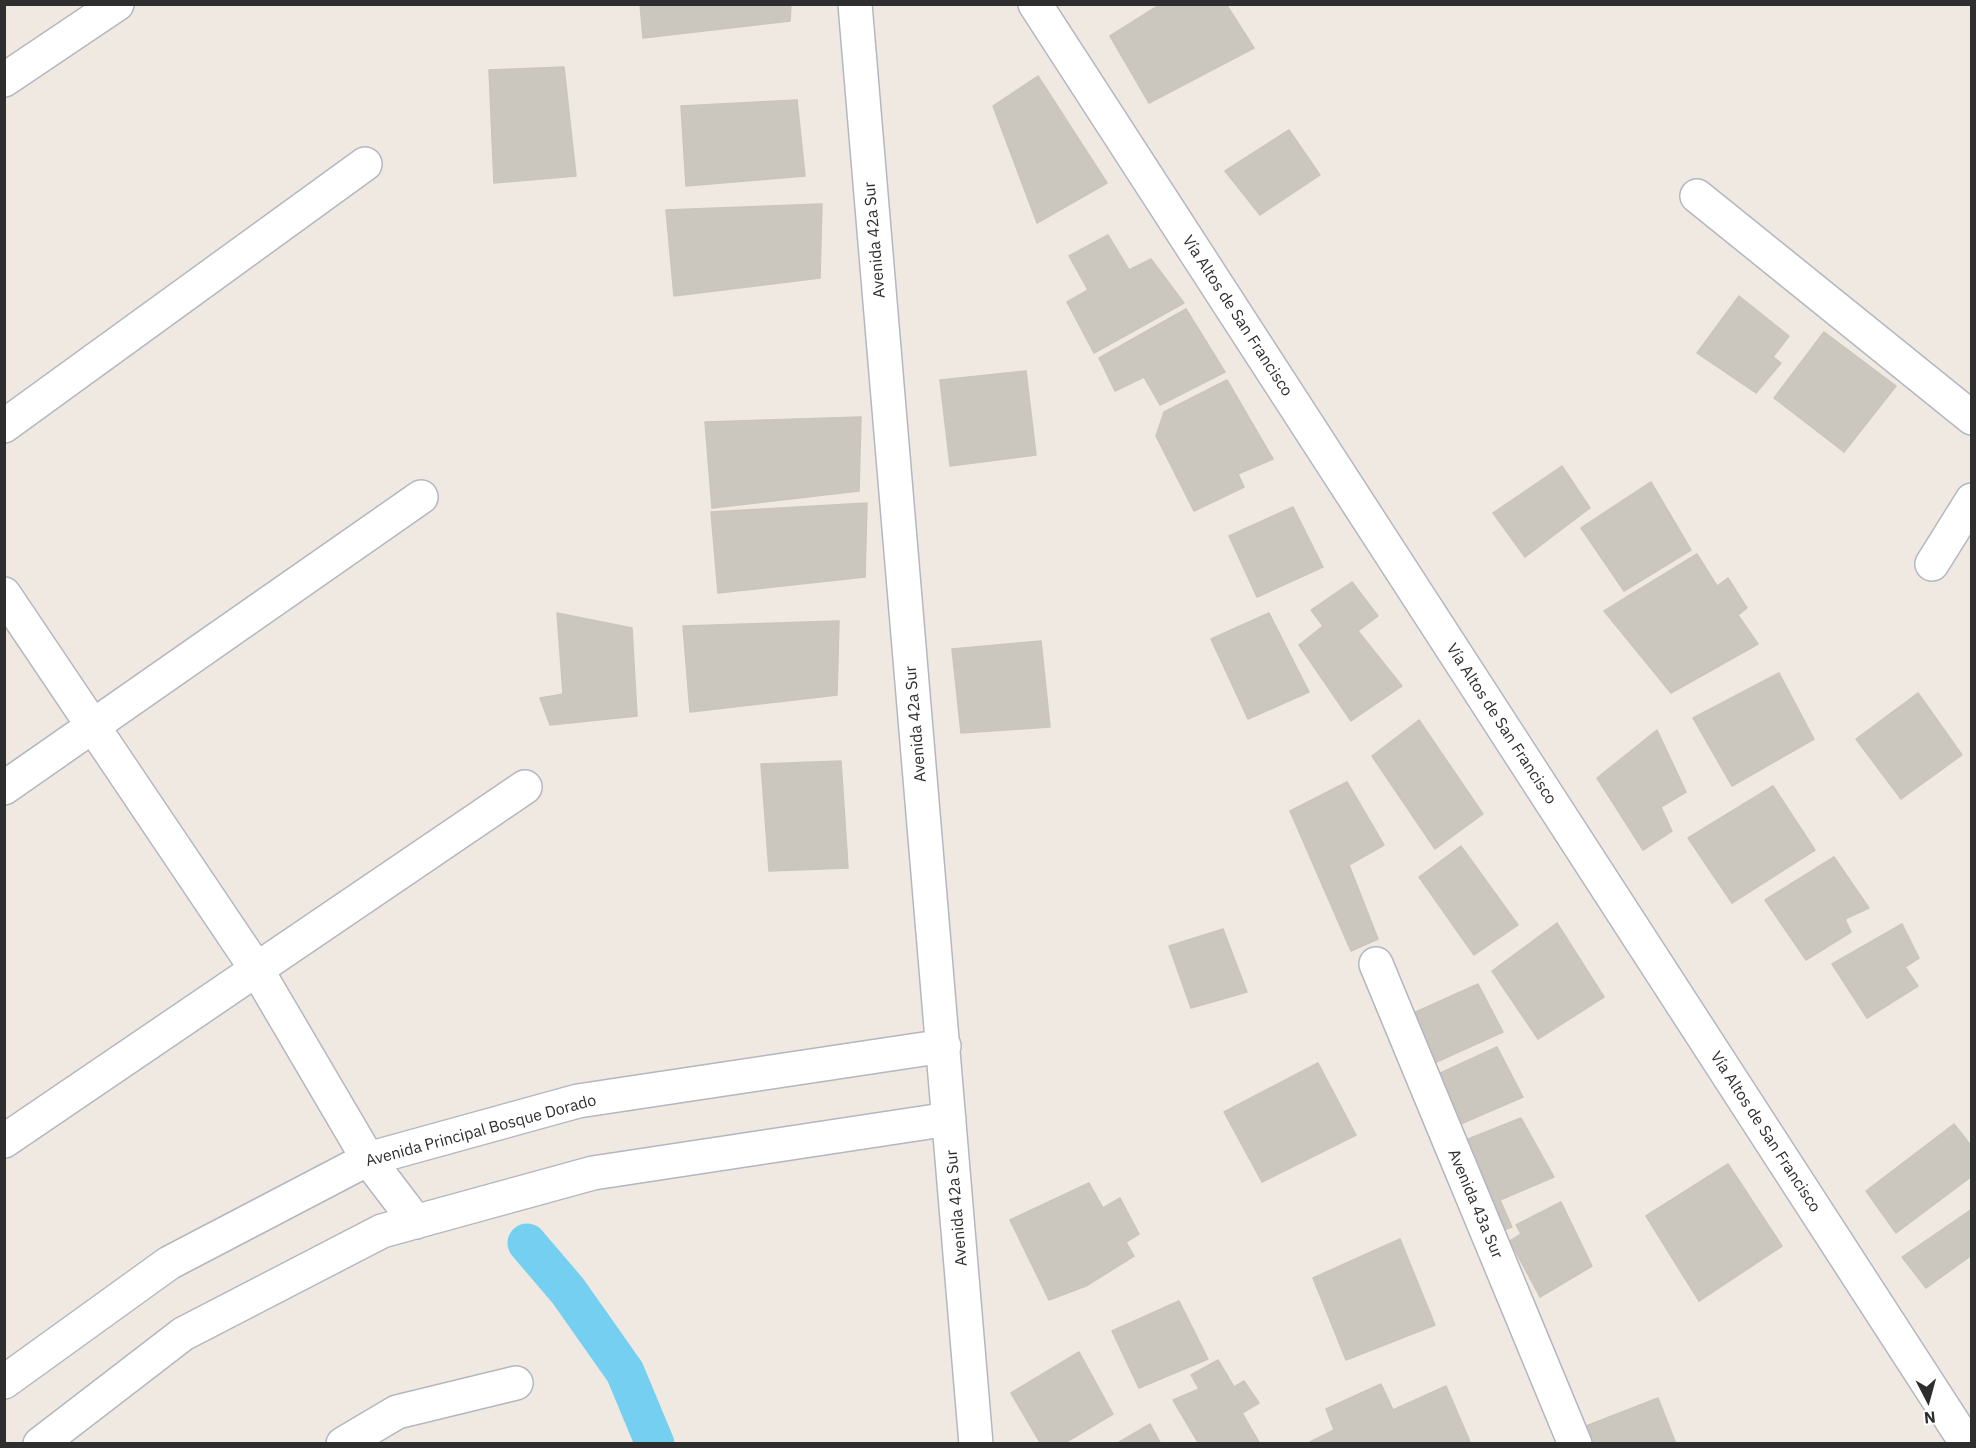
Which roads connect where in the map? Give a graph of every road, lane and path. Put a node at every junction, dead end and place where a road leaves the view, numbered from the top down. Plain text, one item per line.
1 (117, 4) edge
2 (855, 4) edge
3 (1035, 4) edge
4 (4, 80) edge
5 (365, 164) dead end
6 (1697, 196) dead end
7 (1971, 418) edge
8 (4, 426) edge
9 (421, 497) dead end
10 (1971, 500) edge
11 (1932, 564) dead end
12 (4, 594) edge
13 (93, 726) junction
14 (4, 788) edge
15 (525, 788) dead end
16 (1376, 964) dead end
17 (256, 969) junction
18 (944, 1046) junction
19 (949, 1119) junction
20 (4, 1141) edge
21 (368, 1159) junction
22 (416, 1222) junction
23 (4, 1382) edge
24 (516, 1383) dead end
25 (40, 1443) edge
26 (343, 1443) edge
27 (976, 1443) edge
28 (1575, 1443) edge
29 (1967, 1443) edge

1 - 4 street
2 - 18 street, Avenida 42a Sur
3 - 29 street, Vía Altos de San Francisco
5 - 8 street
6 - 7 street
9 - 13 street
10 - 11 street
12 - 13 street
13 - 14 street
13 - 17 street
15 - 17 street
16 - 28 street, Avenida 43a Sur
17 - 20 street
17 - 21 street
18 - 19 street, Avenida 42a Sur
18 - 21 street, Avenida Principal Bosque Dorado
19 - 22 street
19 - 27 street, Avenida 42a Sur
21 - 22 street
21 - 23 street, Avenida Principal Bosque Dorado
22 - 25 street
24 - 26 street

